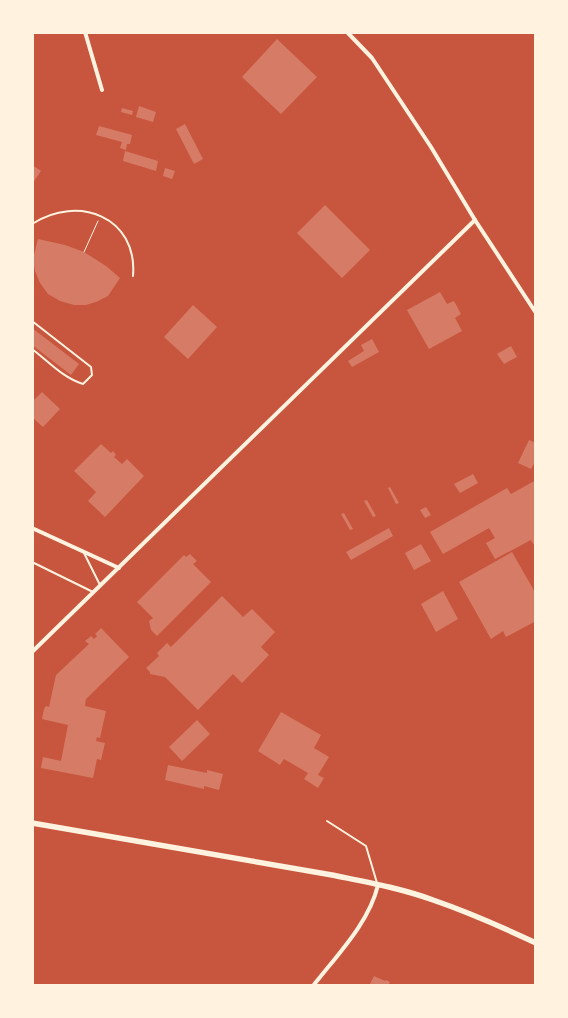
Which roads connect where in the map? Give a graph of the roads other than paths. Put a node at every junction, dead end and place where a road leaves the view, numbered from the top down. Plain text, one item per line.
1 (85, 32) edge
2 (347, 32) edge
3 (102, 90) dead end
4 (475, 220) junction
5 (32, 224) edge
6 (133, 276) dead end
7 (536, 313) edge
8 (32, 321) edge
9 (32, 349) edge
10 (33, 529) edge
11 (82, 551) junction
12 (32, 562) edge
13 (119, 568) junction
14 (100, 586) junction
15 (94, 592) junction
16 (32, 652) edge
17 (327, 821) dead end
18 (32, 823) edge
19 (378, 885) junction
20 (536, 943) edge
21 (313, 986) edge

1 - 3 street
2 - 4 street
4 - 7 street
4 - 13 street
5 - 6 lane
8 - 9 lane
10 - 11 street
11 - 13 street
11 - 14 lane
12 - 15 lane
13 - 14 street
14 - 15 street
15 - 16 street
17 - 19 lane
18 - 19 main road
19 - 20 main road
19 - 21 street

